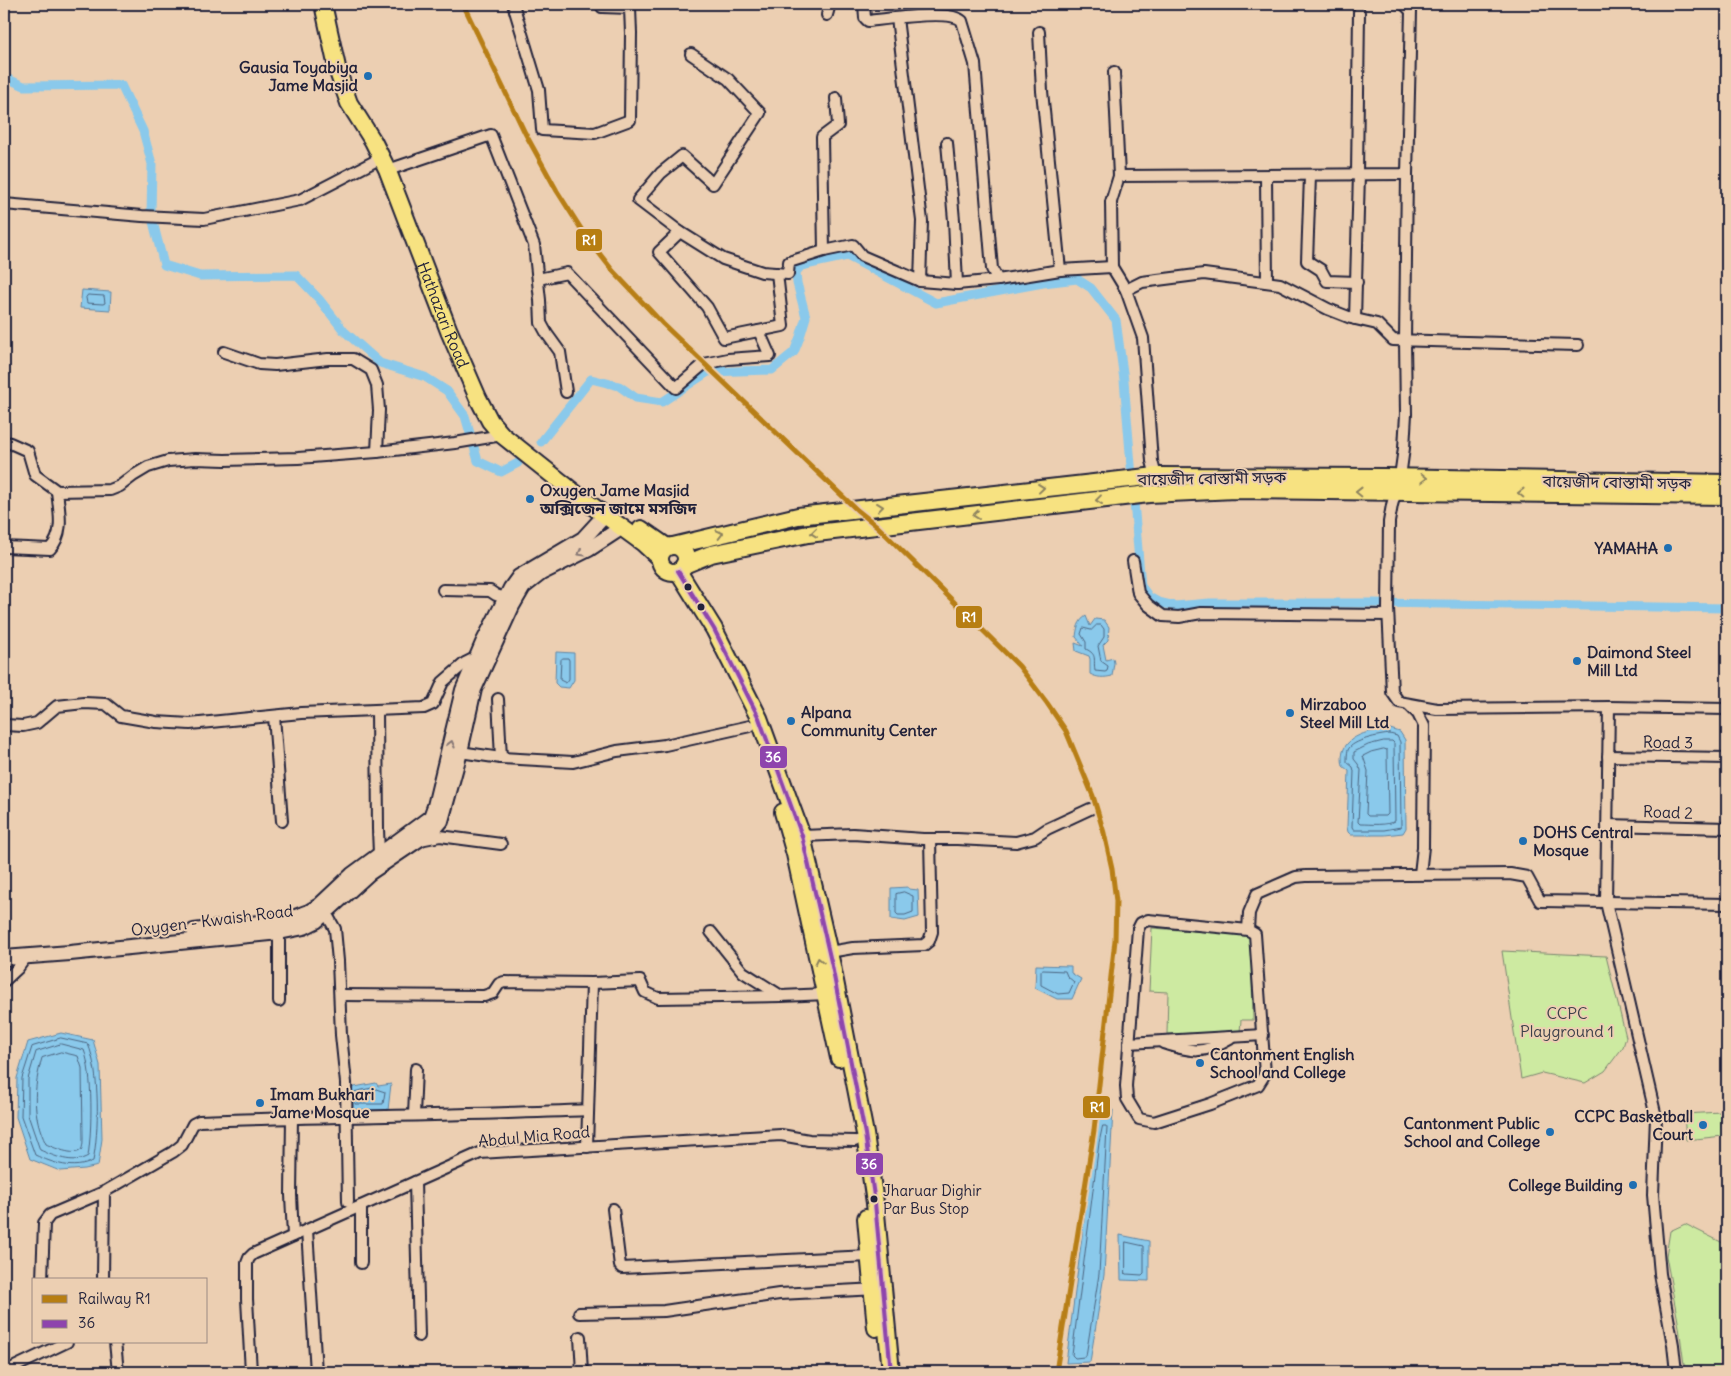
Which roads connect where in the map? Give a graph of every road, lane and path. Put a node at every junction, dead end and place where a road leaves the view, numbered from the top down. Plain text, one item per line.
1 (323, 4) edge
2 (331, 4) edge
3 (513, 4) edge
4 (601, 4) edge
5 (830, 4) edge
6 (864, 4) edge
7 (1404, 4) edge
8 (1359, 12) dead end
9 (827, 15) dead end
10 (897, 18) junction
11 (1039, 32) dead end
12 (691, 54) dead end
13 (1114, 72) dead end
14 (836, 98) dead end
15 (947, 143) dead end
16 (388, 163) junction
17 (1358, 174) junction
18 (1407, 174) junction
19 (1119, 176) junction
20 (1266, 176) junction
21 (1310, 176) junction
22 (4, 204) edge
23 (680, 232) junction
24 (824, 251) junction
25 (1112, 267) junction
26 (1060, 270) junction
27 (777, 273) junction
28 (538, 280) junction
29 (998, 280) junction
30 (920, 281) junction
31 (1267, 282) junction
32 (1357, 282) junction
33 (957, 284) junction
34 (1126, 290) junction
35 (1355, 319) junction
36 (759, 331) junction
37 (1405, 341) junction
38 (1578, 345) dead end
39 (224, 352) dead end
40 (566, 392) dead end
41 (502, 435) junction
42 (4, 442) edge
43 (378, 452) junction
44 (1153, 476) junction
45 (1727, 483) edge
46 (1398, 485) junction
47 (57, 490) junction
48 (1727, 496) edge
49 (605, 515) junction
50 (621, 526) junction
51 (4, 547) edge
52 (671, 560) junction
53 (1133, 561) dead end
54 (443, 590) dead end
55 (505, 598) junction
56 (1388, 612) junction
57 (477, 657) junction
58 (498, 699) dead end
59 (1408, 704) junction
60 (1609, 707) junction
61 (1727, 709) edge
62 (377, 710) junction
63 (274, 716) junction
64 (4, 725) edge
65 (750, 726) junction
66 (460, 752) junction
67 (1608, 756) junction
68 (501, 758) junction
69 (1727, 758) edge
70 (1090, 809) dead end
71 (282, 821) dead end
72 (1607, 825) junction
73 (1727, 828) edge
74 (802, 836) junction
75 (930, 839) junction
76 (418, 840) junction
77 (501, 844) dead end
78 (379, 854) junction
79 (1420, 874) junction
80 (1606, 902) junction
81 (1727, 904) edge
82 (326, 913) junction
83 (1248, 930) junction
84 (279, 932) junction
85 (711, 932) dead end
86 (4, 950) edge
87 (829, 952) junction
88 (26, 957) junction
89 (4, 958) edge
90 (4, 981) edge
91 (592, 983) junction
92 (826, 994) junction
93 (340, 995) junction
94 (781, 996) junction
95 (279, 1000) dead end
96 (1263, 1036) junction
97 (1129, 1043) junction
98 (416, 1069) dead end
99 (588, 1110) junction
100 (414, 1115) junction
101 (346, 1116) junction
102 (292, 1117) junction
103 (855, 1141) junction
104 (588, 1147) junction
105 (415, 1182) junction
106 (104, 1192) junction
107 (348, 1202) dead end
108 (361, 1206) junction
109 (613, 1209) dead end
110 (307, 1230) junction
111 (293, 1236) junction
112 (869, 1256) junction
113 (361, 1263) dead end
114 (42, 1278) edge
115 (103, 1278) edge
116 (878, 1289) junction
117 (578, 1313) dead end
118 (419, 1336) dead end
119 (580, 1337) dead end
120 (63, 1344) edge
121 (115, 1344) edge
122 (4, 1372) edge
123 (118, 1372) edge
124 (252, 1372) edge
125 (316, 1372) edge
126 (582, 1372) edge
127 (882, 1372) edge
128 (891, 1372) edge
129 (1676, 1372) edge

1 - 16 main road, Hathazari Road
2 - 16 main road, Hathazari Road
3 - 4 street
5 - 9 street
6 - 10 street
7 - 18 street
8 - 17 street
10 - 29 street
10 - 30 street
11 - 26 street
12 - 23 street
13 - 19 street
14 - 24 street
15 - 33 street
16 - 22 street
16 - 28 street
16 - 41 main road, Hathazari Road
16 - 52 main road, Hathazari Road
17 - 18 street
17 - 21 street
17 - 32 street
18 - 37 street
19 - 20 street
19 - 25 street
20 - 21 street
20 - 31 street
21 - 32 street
23 - 27 street
23 - 36 street
24 - 27 street
24 - 30 street
25 - 26 street
25 - 34 street
26 - 29 street
27 - 36 street
28 - 36 street
28 - 40 street
29 - 33 street
30 - 33 street
31 - 34 street
31 - 35 street
32 - 35 street
34 - 44 street
35 - 37 street
37 - 38 street
37 - 46 street
39 - 43 street
41 - 43 street
41 - 49 main road, Hathazari Road
42 - 47 street
43 - 47 street
44 - 46 main road, বায়েজীদ বোস্তামী সড়ক
52 -> 44 main road, বায়েজীদ বোস্তামী সড়ক
46 -> 45 main road, বায়েজীদ বোস্তামী সড়ক
48 -> 46 main road, বায়েজীদ বোস্তামী সড়ক
46 -> 52 main road, বায়েজীদ বোস্তামী সড়ক
46 - 56 street
47 - 51 street
49 - 50 main road, Hathazari Road
49 - 55 main road, Oxygen - Kwaish Road
50 - 52 main road, Hathazari Road
50 -> 66 main road, Oxygen - Kwaish Road
52 - 65 main road
52 - 74 main road
53 - 56 street
54 - 55 street
55 - 57 main road, Oxygen - Kwaish Road
56 - 59 street
57 - 62 street
78 -> 57 main road, Oxygen - Kwaish Road
58 - 68 street
59 - 60 street
59 - 79 street
60 - 61 street
60 - 67 street
62 - 63 street
62 - 78 street
63 - 64 street
63 - 71 street
65 - 68 street
92 -> 65 main road
66 - 68 street
66 - 76 main road, Oxygen - Kwaish Road
67 - 69 street, Road 3
67 - 72 street
70 - 75 street
72 - 73 street, Road 2
72 - 80 street
74 - 75 street
74 - 87 main road
75 - 87 street
76 - 77 street
76 - 82 main road, Oxygen - Kwaish Road
78 - 86 main road, Oxygen - Kwaish Road
79 - 80 street
79 - 83 street
80 - 81 street
80 - 129 street
82 - 84 main road, Oxygen - Kwaish Road
82 - 93 street
83 - 96 street
83 - 97 street
84 - 88 main road, Oxygen - Kwaish Road
84 - 95 street
85 - 94 street
87 - 116 main road
88 - 89 main road, Oxygen - Kwaish Road
88 - 90 street
91 - 93 street
91 - 94 street
91 - 99 street
92 - 94 street
92 - 103 main road
93 - 101 street
96 - 97 street
96 - 97 street
98 - 100 street
99 - 100 street
99 - 104 street
100 - 101 street
101 - 102 street
101 - 107 street
102 - 106 street
102 - 111 street
103 - 104 street, Abdul Mia Road
103 - 112 main road
104 - 105 street, Abdul Mia Road
105 - 108 street, Abdul Mia Road
105 - 118 street
106 - 114 street
106 - 115 street
108 - 110 street, Abdul Mia Road
108 - 113 street
109 - 112 street
110 - 111 street, Abdul Mia Road
110 - 125 street
111 - 124 street, Abdul Mia Road
112 - 116 main road
116 - 117 street
116 - 127 main road
116 - 128 main road
119 - 126 street
120 - 122 street
121 - 123 street

